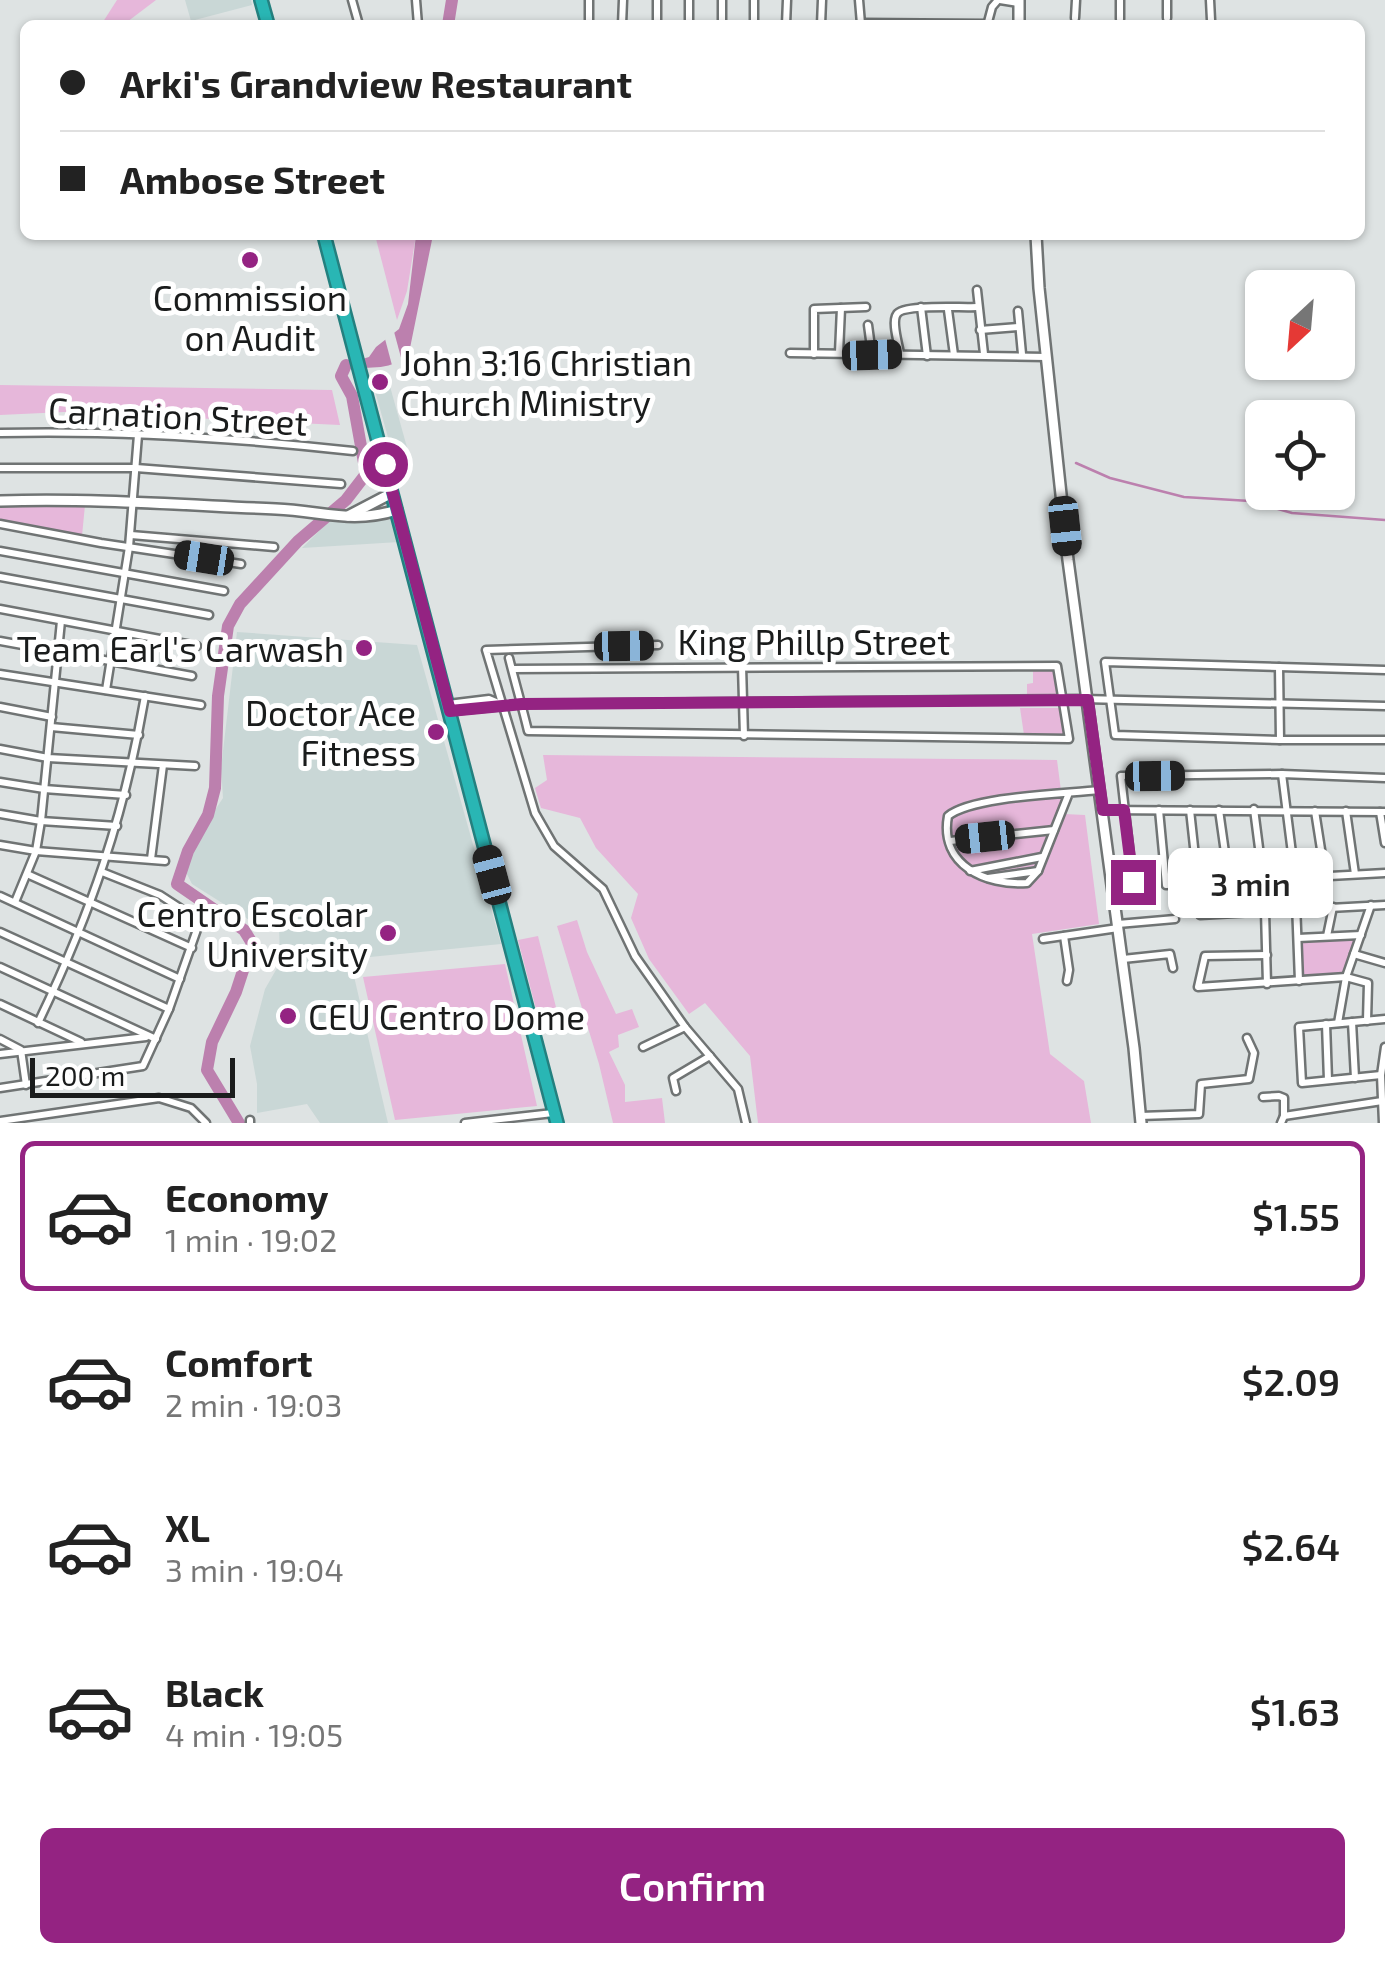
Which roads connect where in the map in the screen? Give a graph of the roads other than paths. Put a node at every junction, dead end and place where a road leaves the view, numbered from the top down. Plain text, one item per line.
1 (999, 0) edge
2 (1076, 0) edge
3 (1120, 0) edge
4 (1166, 0) edge
5 (1210, 0) edge
6 (1019, 2) edge
7 (1075, 18) dead end
8 (1120, 18) dead end
9 (1166, 18) dead end
10 (1211, 20) dead end
11 (325, 240) edge
12 (1036, 240) edge
13 (977, 290) dead end
14 (866, 306) dead end
15 (921, 307) junction
16 (977, 307) junction
17 (840, 308) junction
18 (948, 310) junction
19 (1018, 311) dead end
20 (868, 324) dead end
21 (1018, 326) junction
22 (980, 330) junction
23 (790, 353) dead end
24 (814, 354) junction
25 (839, 354) junction
26 (900, 354) junction
27 (984, 354) junction
28 (1022, 354) junction
29 (872, 355) junction
30 (954, 355) junction
31 (927, 356) junction
32 (1046, 357) junction
33 (0, 434) edge
34 (138, 435) junction
35 (352, 450) dead end
36 (0, 468) edge
37 (136, 468) junction
38 (341, 484) dead end
39 (392, 493) junction
40 (0, 501) edge
41 (134, 502) junction
42 (397, 510) junction
43 (344, 517) junction
44 (0, 524) edge
45 (131, 535) junction
46 (274, 546) dead end
47 (129, 547) junction
48 (0, 551) edge
49 (241, 564) dead end
50 (125, 574) junction
51 (0, 577) edge
52 (224, 592) dead end
53 (121, 600) junction
54 (0, 609) edge
55 (208, 614) dead end
56 (62, 621) junction
57 (117, 631) junction
58 (0, 642) edge
59 (658, 645) dead end
60 (197, 646) dead end
61 (60, 652) junction
62 (508, 658) dead end
63 (112, 660) junction
64 (742, 666) junction
65 (1279, 667) junction
66 (512, 670) junction
67 (1385, 670) edge
68 (0, 674) edge
69 (192, 676) dead end
70 (56, 684) junction
71 (106, 690) junction
72 (145, 696) junction
73 (1088, 700) junction
74 (1112, 700) junction
75 (1064, 701) junction
76 (744, 703) junction
77 (522, 704) junction
78 (1279, 704) junction
79 (201, 705) dead end
80 (504, 706) junction
81 (1385, 706) edge
82 (0, 707) edge
83 (449, 708) junction
84 (52, 717) junction
85 (51, 727) junction
86 (138, 735) junction
87 (744, 736) junction
88 (1280, 740) junction
89 (1385, 740) edge
90 (0, 750) edge
91 (48, 758) junction
92 (134, 763) junction
93 (163, 765) junction
94 (195, 766) dead end
95 (1282, 774) junction
96 (1385, 778) edge
97 (0, 782) edge
98 (44, 789) junction
99 (1100, 790) junction
100 (1070, 793) junction
101 (126, 794) junction
102 (1103, 810) junction
103 (1124, 810) junction
104 (1158, 810) junction
105 (1190, 810) junction
106 (1220, 810) junction
107 (1254, 810) junction
108 (1285, 810) junction
109 (1314, 811) junction
110 (1346, 811) junction
111 (1382, 812) edge
112 (0, 814) edge
113 (41, 821) junction
114 (117, 826) junction
115 (1055, 830) junction
116 (950, 841) junction
117 (1385, 843) edge
118 (0, 844) edge
119 (36, 851) junction
120 (108, 855) junction
121 (1042, 858) junction
122 (151, 859) junction
123 (165, 860) dead end
124 (970, 871) junction
125 (102, 872) junction
126 (1385, 873) edge
127 (27, 874) junction
128 (1355, 874) junction
129 (1326, 875) junction
130 (1295, 877) junction
131 (1263, 879) junction
132 (1133, 882) dead end
133 (1228, 882) junction
134 (1198, 884) junction
135 (0, 896) edge
136 (14, 902) junction
137 (90, 904) junction
138 (1385, 904) edge
139 (1371, 905) junction
140 (1332, 907) junction
141 (1297, 909) junction
142 (1264, 911) junction
143 (1200, 915) dead end
144 (1175, 919) dead end
145 (1118, 926) junction
146 (78, 931) junction
147 (0, 932) edge
148 (1361, 935) junction
149 (1064, 936) junction
150 (1328, 936) junction
151 (1298, 938) junction
152 (1043, 939) dead end
153 (192, 948) junction
154 (1354, 954) junction
155 (1267, 955) junction
156 (1121, 960) junction
157 (1385, 963) edge
158 (64, 964) junction
159 (0, 967) edge
160 (1173, 968) dead end
161 (1346, 977) junction
162 (180, 978) junction
163 (1066, 981) dead end
164 (1299, 981) junction
165 (1268, 984) junction
166 (52, 993) junction
167 (0, 1004) edge
168 (169, 1009) junction
169 (1385, 1019) edge
170 (1367, 1021) junction
171 (38, 1022) junction
172 (1352, 1022) junction
173 (1338, 1023) junction
174 (1326, 1024) junction
175 (685, 1026) junction
176 (152, 1038) junction
177 (1247, 1038) dead end
178 (0, 1040) edge
179 (82, 1042) junction
180 (1385, 1047) edge
181 (642, 1048) dead end
182 (21, 1050) junction
183 (0, 1054) edge
184 (710, 1056) junction
185 (1384, 1064) edge
186 (1382, 1075) junction
187 (1355, 1078) junction
188 (1328, 1080) junction
189 (26, 1084) junction
190 (0, 1088) edge
191 (676, 1091) dead end
192 (1263, 1097) dead end
193 (1383, 1099) edge
194 (556, 1118) edge
195 (1283, 1119) edge
196 (0, 1120) edge
197 (1140, 1121) edge
198 (206, 1123) edge
199 (465, 1123) edge
200 (746, 1123) edge
201 (1383, 1123) edge

1 - 6 street
2 - 7 street
3 - 8 street
4 - 9 street
5 - 10 street
11 - 39 highway
12 - 32 street
13 - 16 street
14 - 17 street
15 - 18 street
15 - 26 street
15 - 31 street
16 - 18 street
16 - 22 street
17 - 24 street
17 - 25 street
18 - 30 street
19 - 21 street
20 - 29 street
21 - 22 street
21 - 28 street
22 - 27 street
23 - 24 street
24 - 25 street
25 - 29 street
26 - 29 street
26 - 31 street
27 - 28 street
27 - 30 street
28 - 32 street
30 - 31 street
32 - 73 street
33 - 34 street, Carnation Street
34 - 35 street, Carnation Street
34 - 37 street
36 - 37 street
37 - 38 street
37 - 41 street
39 - 42 highway
39 - 43 street
40 - 41 street
41 - 43 street
41 - 45 street
42 - 43 street
42 - 83 highway
44 - 47 street
45 - 46 street
45 - 47 street
47 - 49 street
47 - 50 street
48 - 50 street
50 - 52 street
50 - 53 street
51 - 53 street
53 - 55 street
53 - 57 street
54 - 56 street
56 - 57 street
56 - 61 street
57 - 60 street
57 - 63 street
58 - 61 street
59 - 80 street
61 - 63 street
61 - 70 street
62 - 66 street
63 - 69 street
63 - 71 street
64 - 66 street, King Phillp Street
64 - 75 street, King Phillp Street
64 - 76 street
65 - 67 street
65 - 74 street
65 - 78 street
66 - 77 street
68 - 70 street
70 - 71 street
70 - 84 street
71 - 72 street
72 - 79 street
72 - 86 street
73 - 74 street
73 - 75 street
73 - 99 street
74 - 78 street
74 - 88 street
75 - 76 street
75 - 87 street
76 - 77 street
76 - 87 street
77 - 80 street
77 - 87 street
78 - 81 street
78 - 88 street
80 - 83 street
80 - 175 street
82 - 84 street
83 - 194 highway
84 - 85 street
85 - 86 street
85 - 91 street
86 - 92 street
88 - 89 street
90 - 91 street
91 - 92 street
91 - 98 street
92 - 93 street
92 - 101 street
93 - 94 street
93 - 122 street
95 - 96 street
95 - 103 street
95 - 108 street
97 - 98 street
98 - 101 street
98 - 113 street
99 - 100 street
99 - 102 street
100 - 115 street
100 - 116 street
101 - 114 street
102 - 103 street
102 - 145 street
103 - 104 street
103 - 132 street
104 - 105 street
104 - 134 street
105 - 106 street
105 - 134 street
106 - 107 street
106 - 133 street
107 - 108 street
107 - 131 street
108 - 109 street
108 - 130 street
109 - 110 street
109 - 129 street
110 - 111 street
110 - 128 street
111 - 117 street
112 - 113 street
113 - 114 street
113 - 119 street
114 - 120 street
115 - 116 street
115 - 121 street
116 - 124 street
118 - 119 street
119 - 120 street
119 - 127 street
120 - 122 street
120 - 125 street
121 - 124 street
121 - 124 street
122 - 123 street
125 - 137 street
125 - 153 street
126 - 128 street
127 - 136 street
127 - 137 street
128 - 129 street
129 - 130 street
130 - 131 street
130 - 141 street
131 - 133 street
133 - 134 street
135 - 136 street
136 - 146 street
137 - 146 street
137 - 153 street
138 - 139 street
139 - 140 street
139 - 148 street
140 - 141 street
140 - 150 street
141 - 142 street
141 - 151 street
142 - 143 street
142 - 155 street
144 - 145 street
145 - 149 street
145 - 156 street
146 - 158 street
146 - 162 street
147 - 158 street
148 - 150 street
148 - 154 street
149 - 152 street
149 - 163 street
150 - 151 street
151 - 164 street
153 - 162 street
154 - 157 street
154 - 161 street
155 - 165 street
155 - 165 street
156 - 160 street
156 - 197 street
158 - 166 street
158 - 168 street
159 - 166 street
161 - 164 street
161 - 170 street
161 - 173 street
162 - 168 street
164 - 165 street
166 - 171 street
166 - 176 street
167 - 171 street
168 - 176 street
169 - 170 street
170 - 172 street
171 - 179 street
172 - 173 street
172 - 187 street
173 - 174 street
174 - 188 street
174 - 188 street
175 - 181 street
175 - 184 street
176 - 179 street
176 - 189 street
177 - 197 street
178 - 182 street
179 - 182 street
180 - 185 street
182 - 183 street
182 - 189 street
184 - 191 street
184 - 200 street
185 - 186 street
186 - 187 street
186 - 193 street
187 - 188 street
189 - 190 street
192 - 195 street
193 - 195 street
193 - 201 street
194 - 199 street
196 - 198 street

